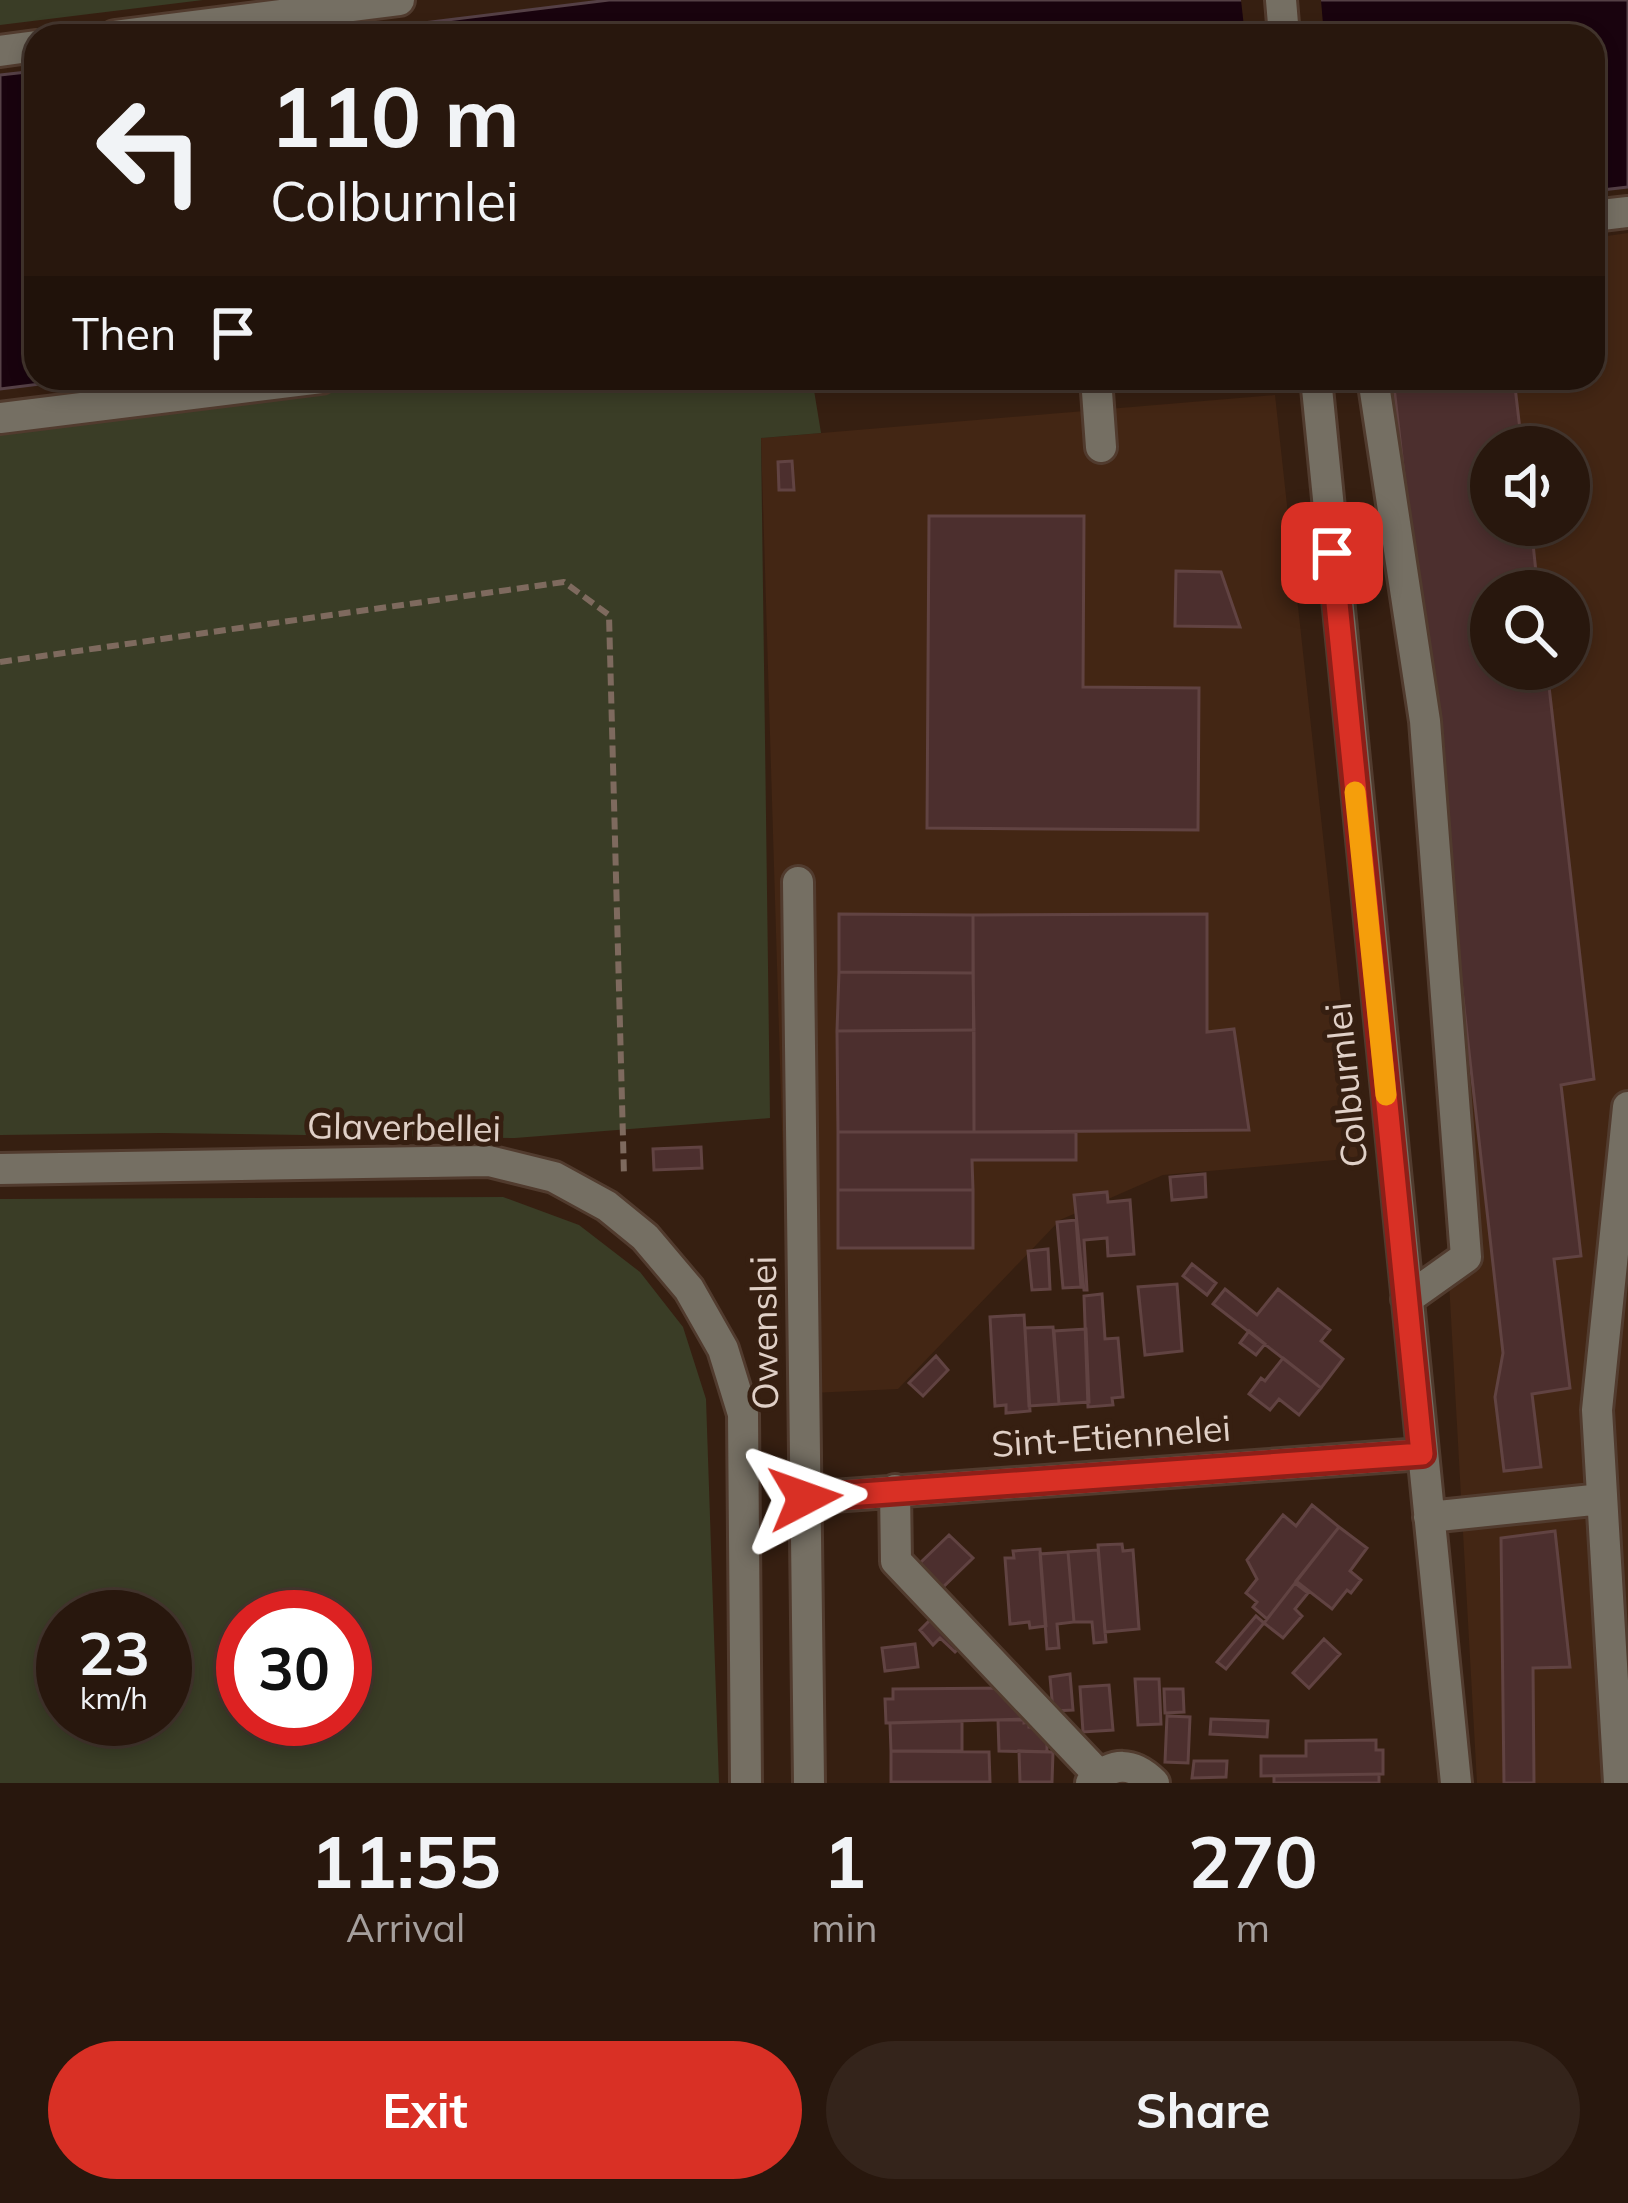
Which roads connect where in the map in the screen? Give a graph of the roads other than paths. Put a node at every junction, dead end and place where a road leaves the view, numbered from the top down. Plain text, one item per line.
1 (399, 0) edge
2 (210, 24) edge
3 (225, 390) edge
4 (1097, 390) edge
5 (1317, 390) edge
6 (1375, 390) edge
7 (0, 418) edge
8 (1101, 447) dead end
9 (798, 882) dead end
10 (1628, 1107) edge
11 (0, 1169) edge
12 (1407, 1299) junction
13 (1422, 1454) junction
14 (895, 1490) junction
15 (805, 1498) junction
16 (1602, 1499) junction
17 (1429, 1516) junction
18 (1095, 1779) edge
19 (746, 1783) edge
20 (809, 1783) edge
21 (1154, 1783) edge
22 (1456, 1783) edge
23 (1619, 1783) edge

1 - 2 street
3 - 7 street
4 - 8 street
5 - 12 street, Colburnlei
6 - 12 street
9 - 15 street, Owenslei
10 - 16 street
11 - 19 street, Glaverbellei
12 - 13 street, Colburnlei
13 - 14 street, Sint-Etiennelei
13 - 17 street, Colburnlei
14 - 15 street, Sint-Etiennelei
14 - 18 street
15 - 20 street, Owenslei
16 - 17 street
16 - 23 street
17 - 22 street, Colburnlei
18 - 21 street

